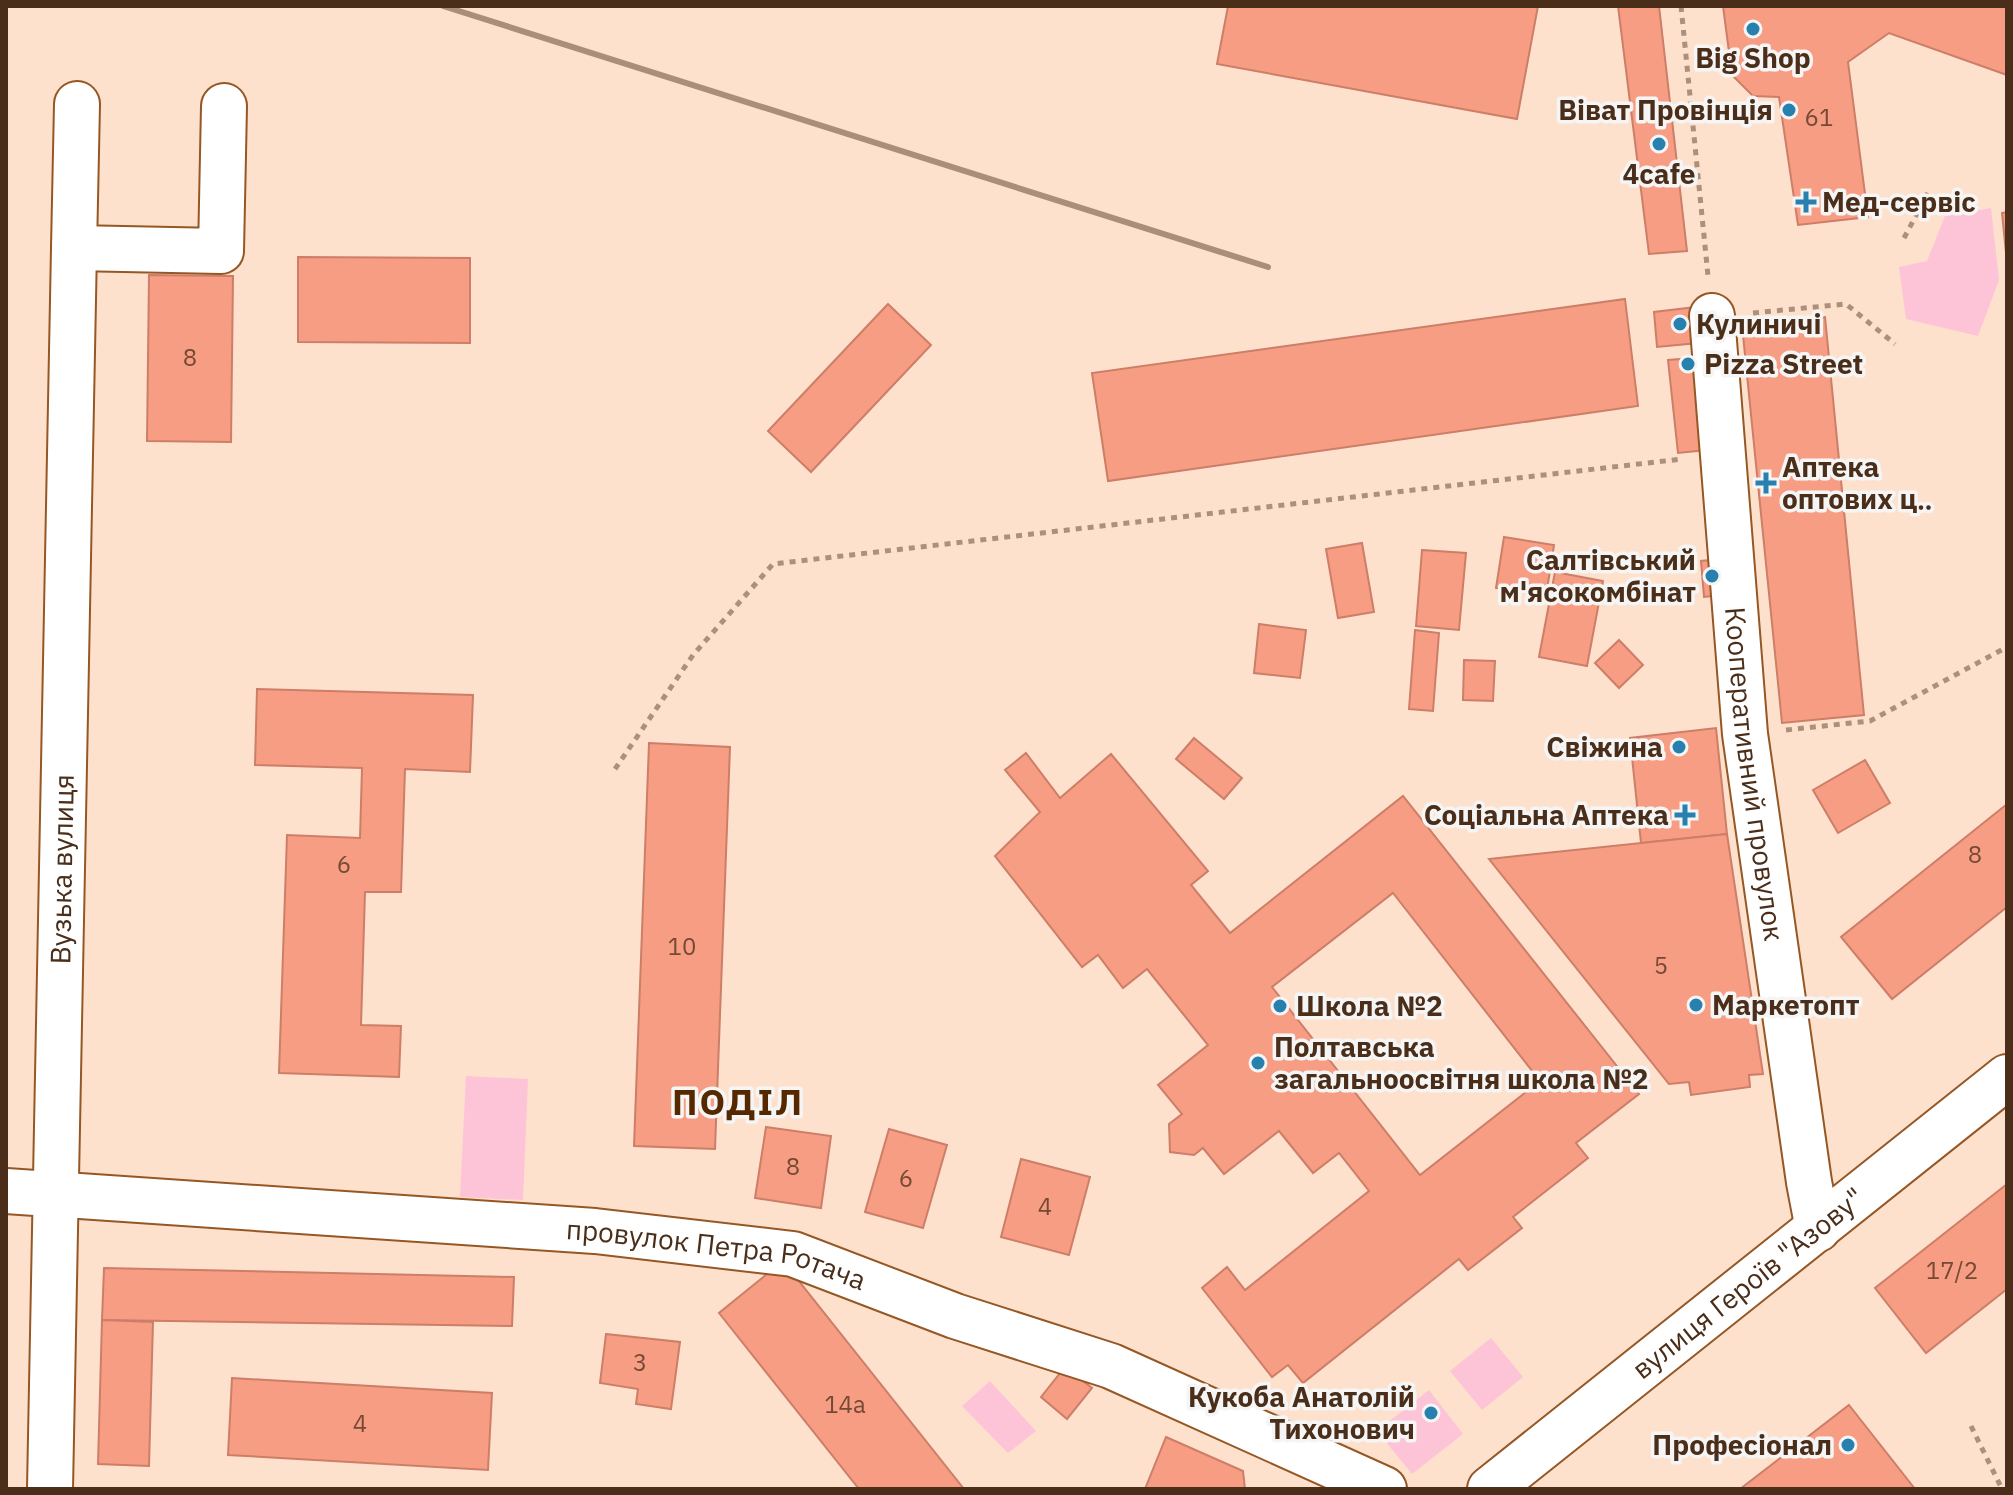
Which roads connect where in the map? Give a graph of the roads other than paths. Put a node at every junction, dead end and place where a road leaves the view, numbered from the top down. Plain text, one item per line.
1 (77, 104) dead end
2 (224, 106) dead end
3 (74, 248) junction
4 (1712, 316) road end
5 (2007, 1077) edge
6 (6, 1191) edge
7 (56, 1195) junction
8 (1818, 1229) junction
9 (50, 1489) edge
10 (1384, 1489) edge
11 (1490, 1489) edge

1 - 3 street, Вузька вулиця
2 - 3 street
3 - 7 street, Вузька вулиця
4 - 8 street, Кооперативний провулок
5 - 8 street, вулиця Героїв "Азову"
6 - 7 street, провулок Петра Ротача
7 - 9 street, Вузька вулиця
7 - 10 street, провулок Петра Ротача
8 - 11 street, вулиця Героїв "Азову"

